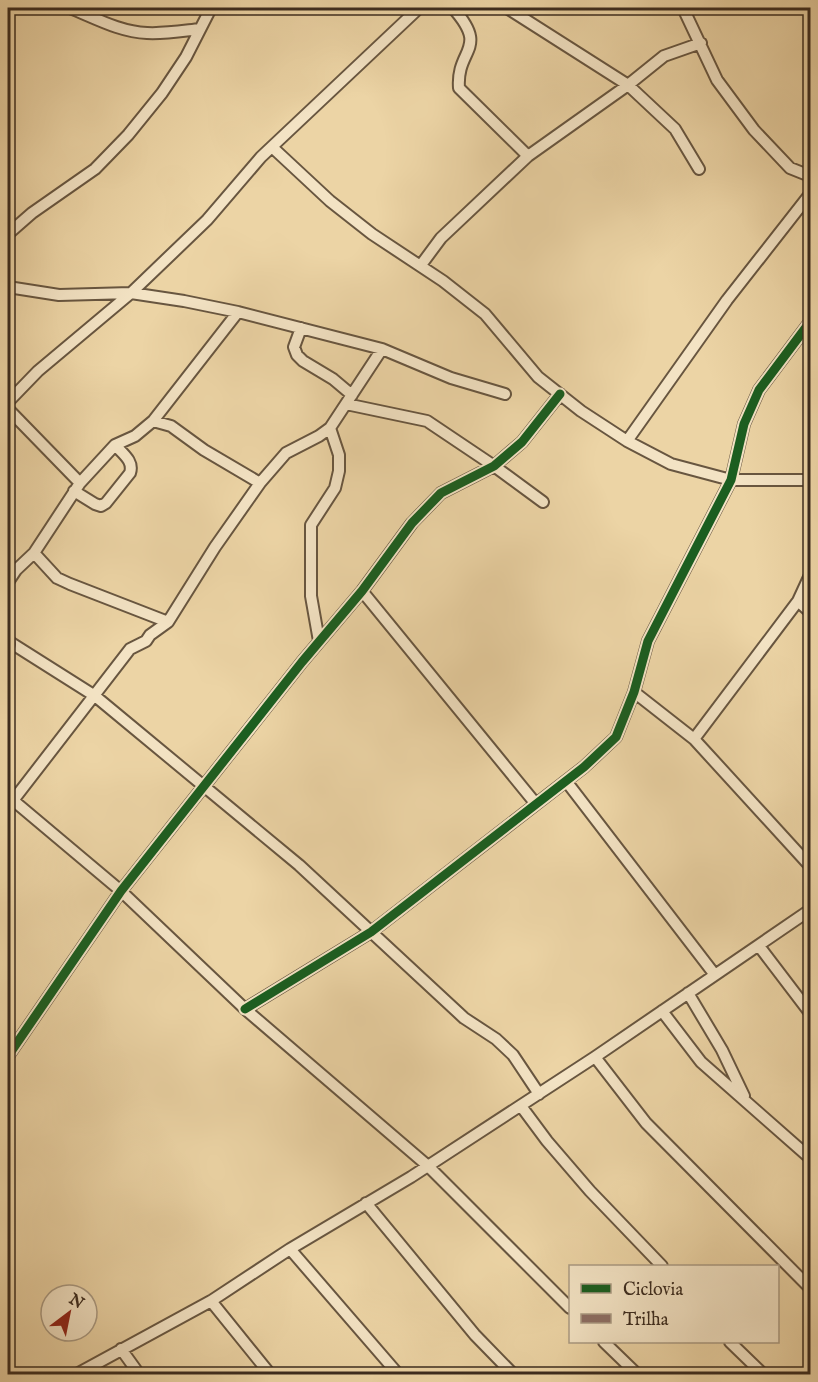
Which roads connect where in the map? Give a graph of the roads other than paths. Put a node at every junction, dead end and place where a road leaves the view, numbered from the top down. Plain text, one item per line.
1 (70, 8) edge
2 (211, 8) edge
3 (418, 8) edge
4 (453, 8) edge
5 (507, 8) edge
6 (683, 8) edge
7 (200, 29) junction
8 (700, 43) junction
9 (628, 85) junction
10 (273, 147) junction
11 (528, 156) junction
12 (699, 169) dead end
13 (810, 176) edge
14 (810, 194) edge
15 (8, 234) edge
16 (420, 265) junction
17 (8, 287) edge
18 (130, 293) junction
19 (238, 312) junction
20 (810, 322) edge
21 (302, 328) junction
22 (382, 349) junction
23 (505, 394) dead end
24 (560, 394) junction
25 (349, 400) junction
26 (8, 402) edge
27 (8, 409) edge
28 (153, 421) junction
29 (330, 428) junction
30 (627, 441) junction
31 (115, 446) junction
32 (494, 465) junction
33 (731, 480) junction
34 (810, 480) edge
35 (260, 483) junction
36 (77, 487) junction
37 (543, 502) dead end
38 (34, 553) junction
39 (810, 575) edge
40 (8, 582) edge
41 (362, 591) junction
42 (798, 601) junction
43 (810, 612) edge
44 (168, 622) junction
45 (8, 641) edge
46 (319, 641) junction
47 (634, 692) junction
48 (94, 696) junction
49 (694, 739) junction
50 (566, 781) junction
51 (204, 785) junction
52 (10, 802) edge
53 (536, 804) junction
54 (810, 866) edge
55 (121, 891) junction
56 (810, 910) edge
57 (371, 932) junction
58 (759, 946) junction
59 (715, 975) junction
60 (688, 993) junction
61 (245, 1010) junction
62 (662, 1011) junction
63 (810, 1013) edge
64 (8, 1056) edge
65 (595, 1057) junction
66 (539, 1094) junction
67 (746, 1100) junction
68 (521, 1106) junction
69 (810, 1158) edge
70 (428, 1166) junction
71 (366, 1203) junction
72 (290, 1249) junction
73 (661, 1265) edge
74 (810, 1288) edge
75 (211, 1301) junction
76 (569, 1307) edge
77 (606, 1343) edge
78 (732, 1343) edge
79 (122, 1349) junction
80 (77, 1374) edge
81 (139, 1374) edge
82 (270, 1374) edge
83 (398, 1374) edge
84 (513, 1374) edge
85 (637, 1374) edge
86 (763, 1374) edge

1 - 7 street
2 - 7 street
3 - 10 street
4 - 11 street
5 - 9 street
6 - 8 street
7 - 15 street
8 - 9 street
8 - 13 street
9 - 11 street
9 - 12 street
10 - 16 street
10 - 18 street
11 - 16 street
14 - 30 street
16 - 24 street
17 - 18 street
18 - 19 street
18 - 26 street
19 - 21 street
19 - 28 street
20 - 33 street
21 - 22 street
21 - 25 street
22 - 23 street
22 - 25 street
24 - 30 street
24 - 32 street
25 - 29 street
25 - 32 street
27 - 36 street
28 - 31 street
28 - 35 street
29 - 35 street
29 - 46 street
30 - 33 street
31 - 36 street
31 - 36 street
32 - 37 street
32 - 41 street
33 - 34 street
33 - 47 street
35 - 44 street
36 - 38 street
38 - 40 street
38 - 44 street
39 - 42 street
41 - 46 street
41 - 53 street
42 - 43 street
42 - 49 street
44 - 48 street
45 - 48 street
46 - 51 street
47 - 49 street
47 - 50 street
48 - 51 street
48 - 52 street
49 - 54 street
50 - 53 street
50 - 59 street
51 - 55 street
51 - 57 street
52 - 55 street
53 - 57 street
55 - 61 street
55 - 64 street
56 - 58 street
57 - 61 street
57 - 66 street
58 - 59 street
58 - 63 street
59 - 60 street
60 - 62 street
60 - 67 street
61 - 70 street
62 - 65 street
62 - 67 street
65 - 66 street
65 - 74 street
66 - 68 street
67 - 69 street
68 - 70 street
68 - 73 street
70 - 71 street
70 - 76 street
71 - 72 street
71 - 84 street
72 - 75 street
72 - 83 street
75 - 79 street
75 - 82 street
77 - 85 street
78 - 86 street
79 - 80 street
79 - 81 street

